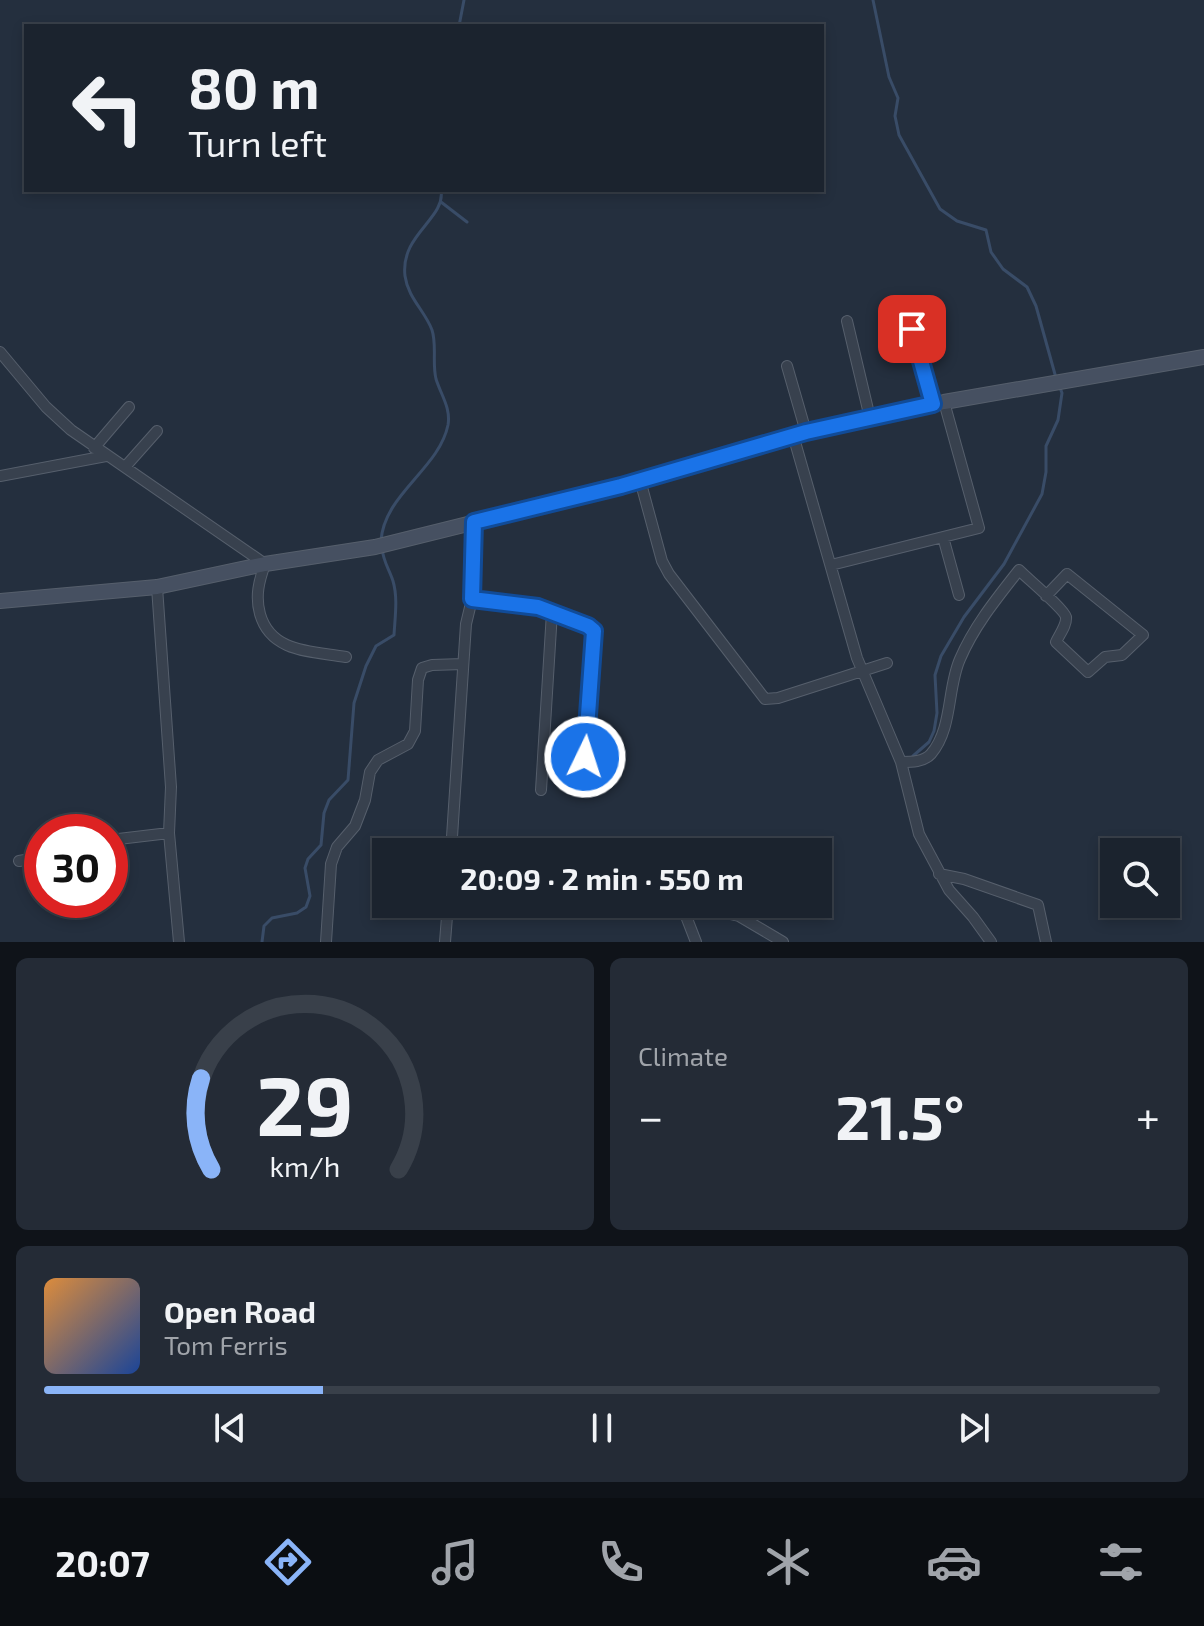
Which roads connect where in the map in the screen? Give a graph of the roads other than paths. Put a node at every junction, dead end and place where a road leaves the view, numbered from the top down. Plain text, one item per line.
1 (905, 303) dead end
2 (847, 321) dead end
3 (0, 352) edge
4 (1204, 357) edge
5 (787, 366) dead end
6 (938, 403) junction
7 (129, 407) dead end
8 (870, 418) junction
9 (157, 431) dead end
10 (800, 434) junction
11 (94, 448) junction
12 (106, 456) junction
13 (125, 467) junction
14 (0, 476) edge
15 (631, 483) junction
16 (474, 522) junction
17 (943, 537) junction
18 (265, 564) junction
19 (831, 565) junction
20 (157, 587) junction
21 (959, 595) dead end
22 (1046, 596) junction
23 (472, 599) junction
24 (0, 601) edge
25 (552, 612) junction
26 (346, 657) dead end
27 (887, 663) dead end
28 (463, 664) junction
29 (864, 672) junction
30 (901, 762) junction
31 (583, 789) dead end
32 (541, 790) dead end
33 (169, 833) junction
34 (128, 838) edge
35 (452, 838) edge
36 (24, 860) edge
37 (19, 861) dead end
38 (939, 874) junction
39 (447, 918) edge
40 (687, 918) edge
41 (742, 918) edge
42 (179, 942) edge
43 (326, 942) edge
44 (445, 942) edge
45 (696, 942) edge
46 (783, 942) edge
47 (991, 942) edge
48 (1046, 942) edge

1 - 6 street
2 - 8 street
3 - 11 street
4 - 6 street
5 - 10 street
6 - 8 street
6 - 17 street
7 - 11 street
8 - 10 street
9 - 13 street
10 - 15 street
10 - 19 street
11 - 12 street
12 - 13 street
12 - 14 street
13 - 18 street
15 - 16 street
15 - 29 street
16 - 18 street
16 - 23 street
17 - 19 street
17 - 21 street
18 - 20 street
18 - 26 street
19 - 29 street
20 - 24 street
20 - 33 street
22 - 22 street
22 - 30 street
23 - 25 street
23 - 28 street
25 - 31 street
25 - 32 street
27 - 29 street
28 - 35 street
28 - 43 street
29 - 30 street
30 - 38 street
33 - 34 street
33 - 42 street
36 - 37 street
38 - 47 street
38 - 48 street
39 - 44 street
40 - 45 street
41 - 46 street

